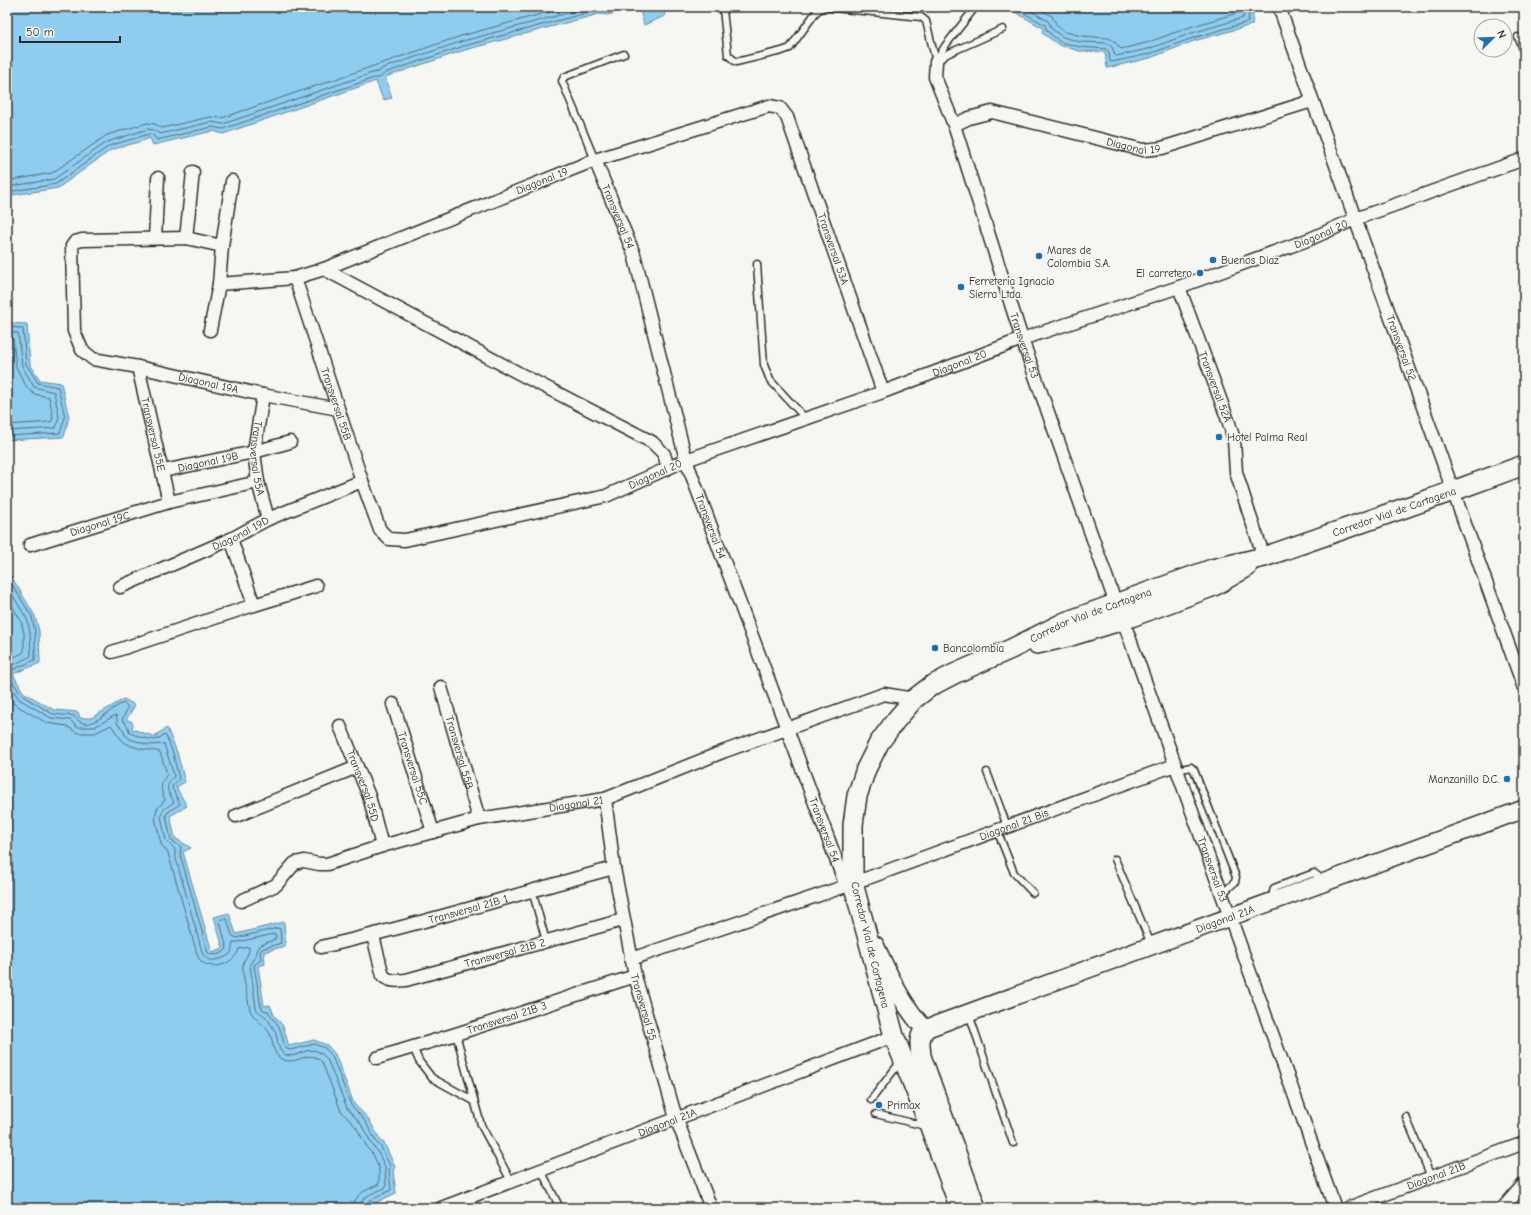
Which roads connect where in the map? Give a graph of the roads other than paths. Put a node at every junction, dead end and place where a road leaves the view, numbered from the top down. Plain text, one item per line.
1 (1279, 7) edge
2 (974, 9) dead end
3 (724, 10) dead end
4 (1002, 29) dead end
5 (1518, 37) dead end
6 (1524, 51) edge
7 (624, 54) dead end
8 (936, 62) junction
9 (1312, 101) junction
10 (780, 108) joint
11 (954, 124) junction
12 (1524, 159) edge
13 (595, 160) junction
14 (193, 172) dead end
15 (158, 178) dead end
16 (232, 181) dead end
17 (1355, 219) junction
18 (155, 238) junction
19 (186, 238) junction
20 (222, 246) junction
21 (757, 264) dead end
22 (324, 269) junction
23 (295, 278) junction
24 (220, 284) junction
25 (1179, 287) junction
26 (210, 330) dead end
27 (1022, 339) junction
28 (138, 367) junction
29 (882, 392) junction
30 (263, 395) junction
31 (338, 409) junction
32 (806, 419) junction
33 (290, 442) dead end
34 (254, 452) junction
35 (686, 460) junction
36 (1524, 465) edge
37 (668, 468) junction
38 (163, 471) junction
39 (362, 481) junction
40 (258, 482) junction
41 (1453, 491) junction
42 (169, 502) junction
43 (268, 519) junction
44 (231, 539) junction
45 (389, 539) joint
46 (30, 545) dead end
47 (1264, 557) junction
48 (316, 586) dead end
49 (120, 587) dead end
50 (254, 605) junction
51 (1119, 612) junction
52 (112, 652) dead end
53 (442, 687) dead end
54 (1524, 688) edge
55 (914, 699) junction
56 (393, 704) dead end
57 (340, 726) dead end
58 (787, 729) junction
59 (357, 767) junction
60 (1176, 768) junction
61 (987, 772) dead end
62 (605, 799) junction
63 (1524, 809) edge
64 (236, 816) dead end
65 (479, 819) junction
66 (1002, 828) junction
67 (433, 832) junction
68 (382, 846) junction
69 (1115, 859) dead end
70 (614, 868) junction
71 (849, 884) junction
72 (532, 890) junction
73 (1033, 893) dead end
74 (1222, 894) junction
75 (240, 901) dead end
76 (860, 912) junction
77 (1230, 917) junction
78 (623, 920) junction
79 (373, 936) junction
80 (546, 941) junction
81 (1151, 946) junction
82 (321, 948) dead end
83 (631, 959) junction
84 (635, 976) junction
85 (969, 1013) junction
86 (926, 1029) junction
87 (456, 1034) junction
88 (894, 1036) junction
89 (413, 1047) junction
90 (378, 1058) dead end
91 (904, 1059) junction
92 (871, 1100) dead end
93 (474, 1101) junction
94 (876, 1114) dead end
95 (1406, 1116) dead end
96 (676, 1118) junction
97 (930, 1127) junction
98 (1013, 1143) dead end
99 (1524, 1143) edge
100 (541, 1170) junction
101 (1431, 1178) junction
102 (511, 1181) junction
103 (1524, 1184) edge
104 (441, 1208) edge
105 (560, 1208) edge
106 (711, 1208) edge
107 (960, 1208) edge
108 (976, 1208) edge
109 (1335, 1208) edge
110 (1348, 1208) edge
111 (1503, 1208) edge

1 - 9 street, Transversal 52
2 - 8 lane
3 - 8 lane
4 - 8 lane
5 - 6 lane
7 - 13 lane
8 - 11 street, Transversal 53
9 - 11 street, Diagonal 19
9 - 17 street, Transversal 52
10 - 13 street, Diagonal 19
10 - 29 street, Transversal 53A
11 - 27 street, Transversal 53
12 - 17 street, Diagonal 20
13 - 22 street, Diagonal 19
13 - 35 street, Transversal 54
14 - 19 street
15 - 18 street
16 - 20 street
17 - 25 street, Diagonal 20
17 - 41 street, Transversal 52
18 - 19 street
18 - 28 street, Diagonal 19A
19 - 20 street
20 - 24 street
21 - 32 lane
22 - 23 street, Diagonal 19
22 - 37 street
23 - 24 street
23 - 31 street, Transversal 55B
24 - 26 street
25 - 27 street, Diagonal 20
25 - 47 street, Transversal 52A
27 - 29 street, Diagonal 20
27 - 51 street, Transversal 53
28 - 30 street, Diagonal 19A
28 - 38 street, Transversal 55E
29 - 32 street, Diagonal 20
30 - 31 street, Diagonal 19A
30 - 34 street, Transversal 55A
31 - 39 street, Transversal 55B
32 - 35 street, Diagonal 20
33 - 34 street, Diagonal 19B
34 - 38 street, Diagonal 19B
34 - 40 street, Transversal 55A
35 - 37 street, Diagonal 20
35 - 58 street, Transversal 54
36 - 41 main road, Corredor Vial de Cartagena
37 - 45 street, Diagonal 20
38 - 42 street, Transversal 55E
39 - 43 street, Diagonal 19D
39 - 45 street, Transversal 55B
40 - 42 street, Diagonal 19C
40 - 43 street, Transversal 55A
41 - 47 main road, Corredor Vial de Cartagena
41 - 54 street, Transversal 52
42 - 46 street, Diagonal 19C
43 - 44 street, Diagonal 19D
44 - 49 street, Diagonal 19D
44 - 50 street
47 - 51 main road, Corredor Vial de Cartagena
48 - 50 street
50 - 52 street
51 - 55 main road, Corredor Vial de Cartagena
51 - 60 street, Transversal 53
53 - 65 street, Transversal 55B
55 - 58 street, Diagonal 21
55 - 71 main road, Corredor Vial de Cartagena
56 - 67 street, Transversal 55C
57 - 59 street, Transversal 55D
58 - 62 street, Diagonal 21
58 - 71 street, Transversal 54
59 - 64 street
59 - 68 street, Transversal 55D
60 - 66 street, Diagonal 21 Bis
60 - 74 street, Transversal 53
60 - 74 lane
61 - 66 lane
62 - 65 street, Diagonal 21
62 - 70 street, Transversal 55
63 - 77 street, Diagonal 21A
65 - 67 street, Diagonal 21
66 - 71 street, Diagonal 21 Bis
66 - 73 lane
67 - 68 street, Diagonal 21
68 - 75 street, Diagonal 21
69 - 81 lane
70 - 72 street, Transversal 21B 1
70 - 78 street, Transversal 55
71 - 76 main road, Corredor Vial de Cartagena
71 - 83 street
72 - 79 street, Transversal 21B 1
72 - 80 lane
74 - 77 street, Transversal 53
76 - 86 street
76 - 88 main road, Corredor Vial de Cartagena
77 - 81 street, Diagonal 21A
77 - 109 street, Transversal 53
78 - 80 street, Transversal 21B 2
78 - 83 street, Transversal 55
79 - 80 street, Transversal 21B 2
79 - 82 street, Transversal 21B 1
81 - 85 street, Diagonal 21A
83 - 84 street, Transversal 55
84 - 87 street, Transversal 21B 3
84 - 96 street, Transversal 55
85 - 86 street, Diagonal 21A
85 - 98 lane
86 - 108 main road
87 - 89 street, Transversal 21B 3
87 - 93 lane
88 - 91 main road, Corredor Vial de Cartagena
88 - 96 street, Diagonal 21A
89 - 90 street, Transversal 21B 3
89 - 93 lane
91 - 92 lane
91 - 97 main road, Corredor Vial de Cartagena
93 - 102 lane
94 - 97 lane
95 - 101 lane
96 - 100 street, Diagonal 21A
96 - 106 street, Transversal 55
97 - 107 main road, Corredor Vial de Cartagena
99 - 101 street, Diagonal 21B
100 - 102 street, Diagonal 21A
100 - 105 lane
101 - 110 street, Diagonal 21B
102 - 104 street, Diagonal 21A
103 - 111 street

